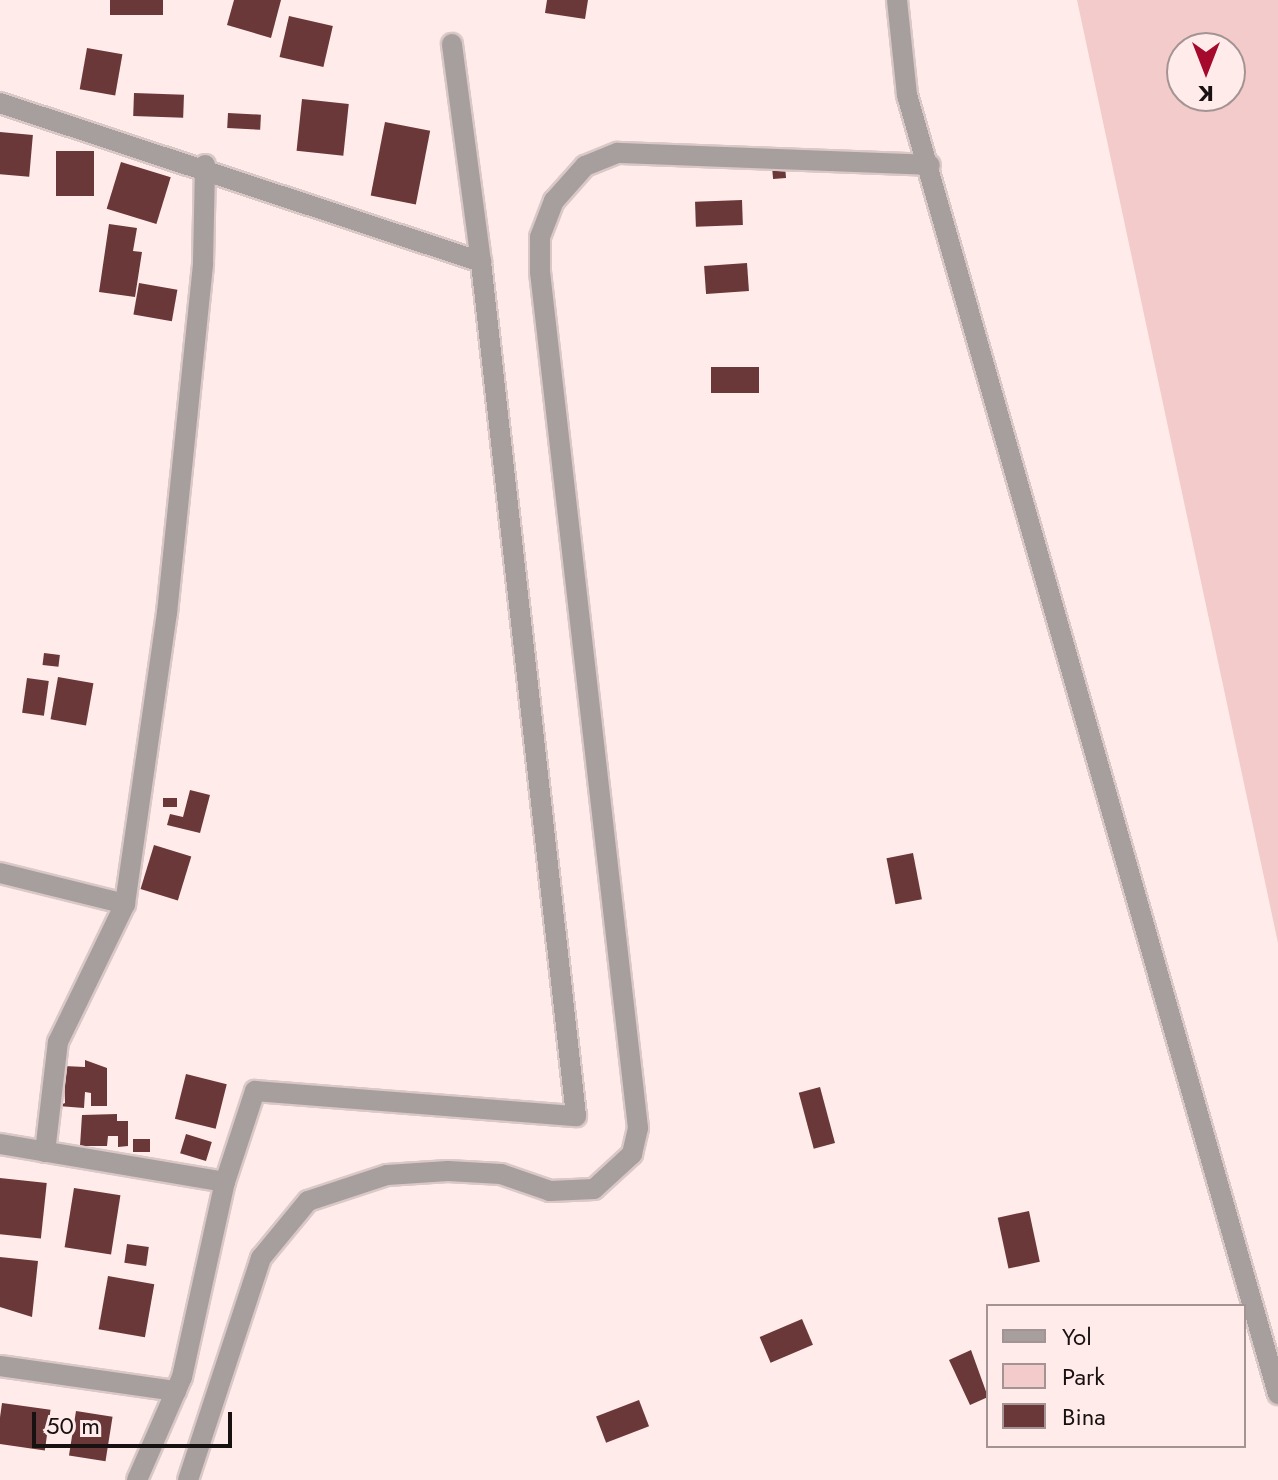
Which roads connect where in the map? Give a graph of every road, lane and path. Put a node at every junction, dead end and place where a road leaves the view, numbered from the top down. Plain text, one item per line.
1 (897, 0) edge
2 (452, 44) dead end
3 (0, 103) edge
4 (205, 165) junction
5 (930, 165) junction
6 (481, 262) junction
7 (0, 873) edge
8 (125, 904) junction
9 (0, 1144) edge
10 (45, 1152) junction
11 (225, 1182) junction
12 (0, 1366) edge
13 (176, 1391) junction
14 (1278, 1394) edge
15 (137, 1480) edge
16 (188, 1480) edge

1 - 5 street
2 - 6 street
3 - 4 street
4 - 6 street
4 - 8 street
5 - 14 street
5 - 16 street
6 - 11 street
7 - 8 street
8 - 10 street
9 - 10 street
10 - 11 street
11 - 13 street
12 - 13 street
13 - 15 street

